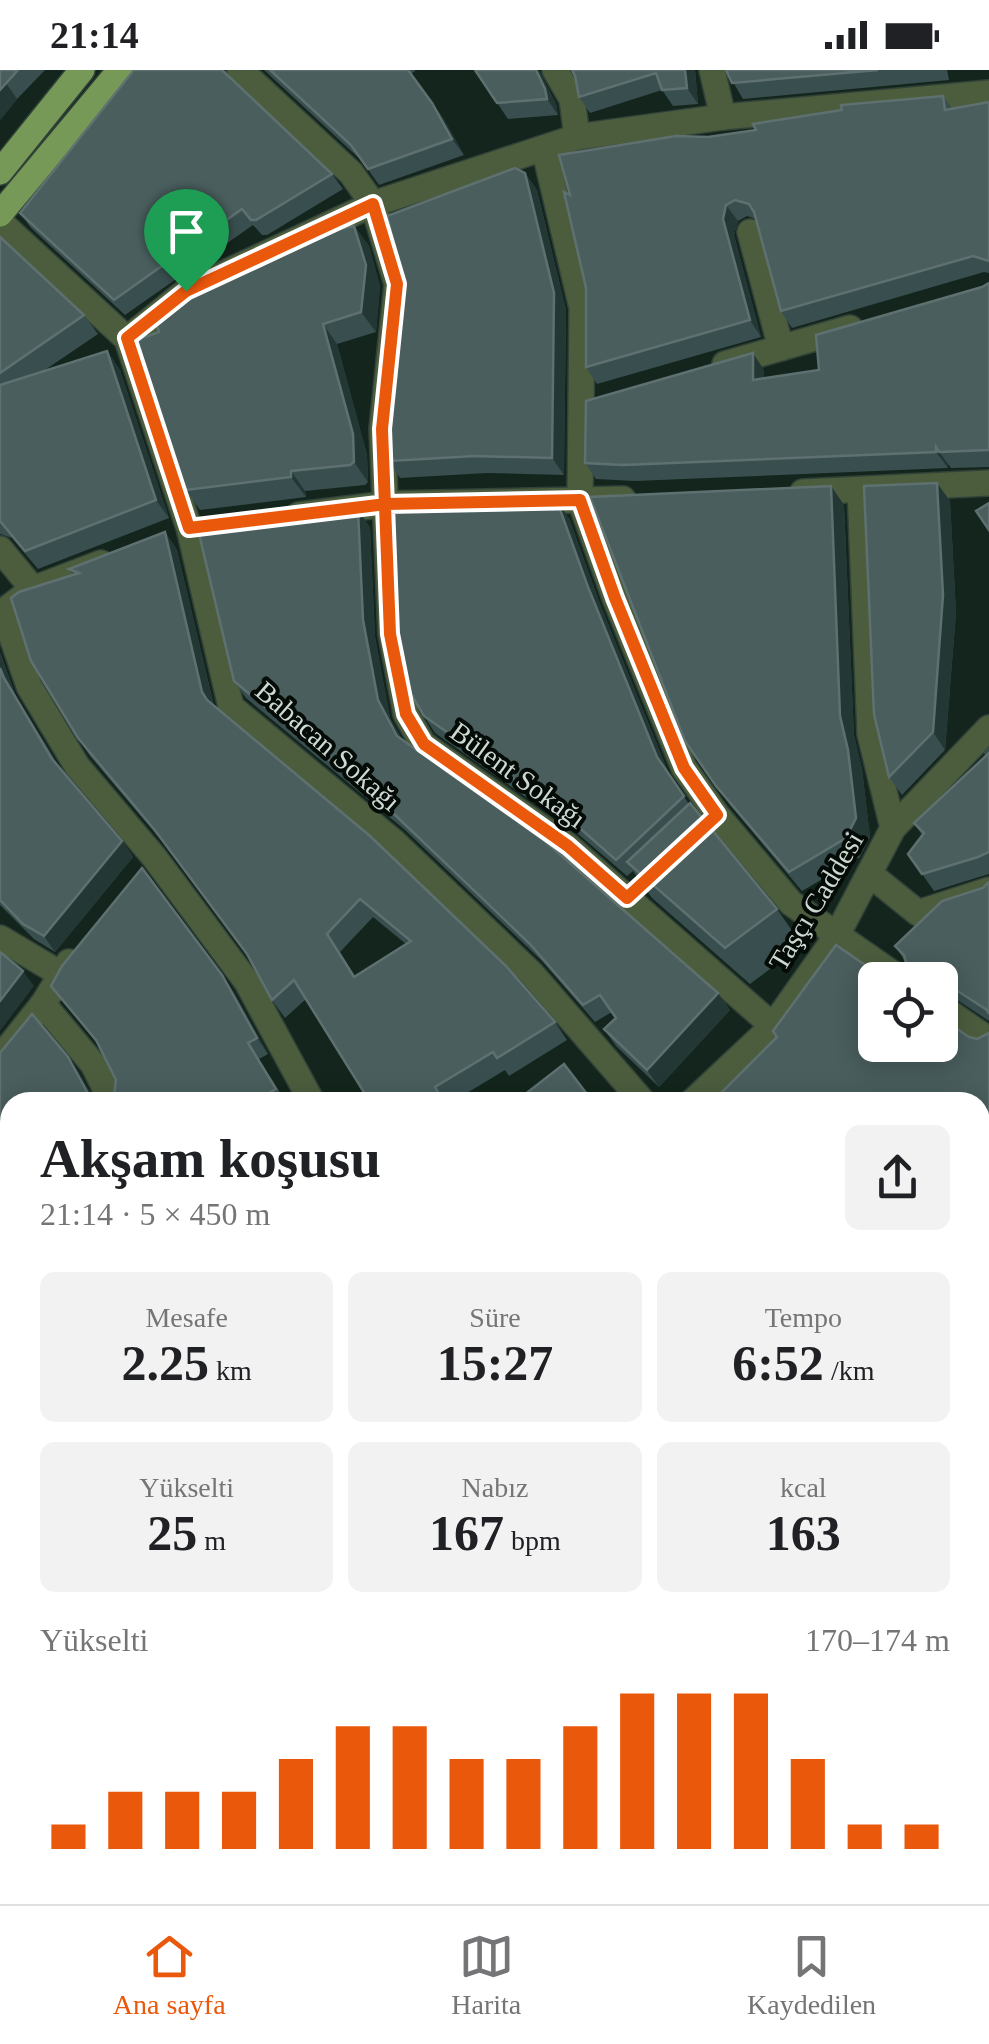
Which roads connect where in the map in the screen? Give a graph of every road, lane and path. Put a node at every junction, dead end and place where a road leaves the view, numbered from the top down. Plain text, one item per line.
1 (82, 70) edge
2 (120, 70) edge
3 (240, 70) edge
4 (555, 70) edge
5 (712, 70) edge
6 (964, 70) edge
7 (981, 94) edge
8 (723, 117) junction
9 (577, 138) junction
10 (544, 148) junction
11 (0, 172) edge
12 (373, 204) junction
13 (0, 214) edge
14 (0, 222) edge
15 (750, 232) edge
16 (876, 320) edge
17 (127, 338) junction
18 (781, 348) junction
19 (708, 368) edge
20 (989, 483) edge
21 (860, 490) junction
22 (780, 493) edge
23 (640, 498) edge
24 (580, 500) junction
25 (386, 504) junction
26 (268, 518) edge
27 (0, 549) edge
28 (120, 555) edge
29 (33, 590) junction
30 (2, 614) edge
31 (989, 728) edge
32 (893, 828) junction
33 (871, 875) junction
34 (989, 890) edge
35 (836, 937) junction
36 (0, 938) edge
37 (83, 944) edge
38 (874, 962) edge
39 (59, 974) junction
40 (42, 1004) junction
41 (958, 1018) edge
42 (773, 1026) junction
43 (989, 1040) edge
44 (0, 1058) edge
45 (107, 1092) edge
46 (307, 1092) edge
47 (634, 1092) edge
48 (703, 1092) edge

1 - 11 main road
2 - 13 main road
3 - 12 street, Bülent Sokağı
4 - 9 street
5 - 8 street
6 - 7 street
7 - 8 street
8 - 9 street
9 - 10 street
10 - 12 street
10 - 24 street
12 - 17 street
12 - 25 street, Bülent Sokağı
14 - 17 street, Babacan Sokağı
15 - 18 street
16 - 18 street
17 - 47 street, Babacan Sokağı
18 - 19 street
20 - 21 street
21 - 22 street
21 - 32 street
23 - 24 street
24 - 25 street
24 - 35 street
25 - 26 street
25 - 42 street, Bülent Sokağı
27 - 29 street
28 - 29 street
29 - 30 street
30 - 46 street
31 - 32 street, Taşçı Caddesi
32 - 33 street, Taşçı Caddesi
33 - 34 street
33 - 35 street, Taşçı Caddesi
35 - 38 street
35 - 42 street, Taşçı Caddesi
36 - 39 street
37 - 39 street
39 - 40 street
40 - 44 street
40 - 45 street
41 - 43 street
42 - 48 street, Taşçı Caddesi

